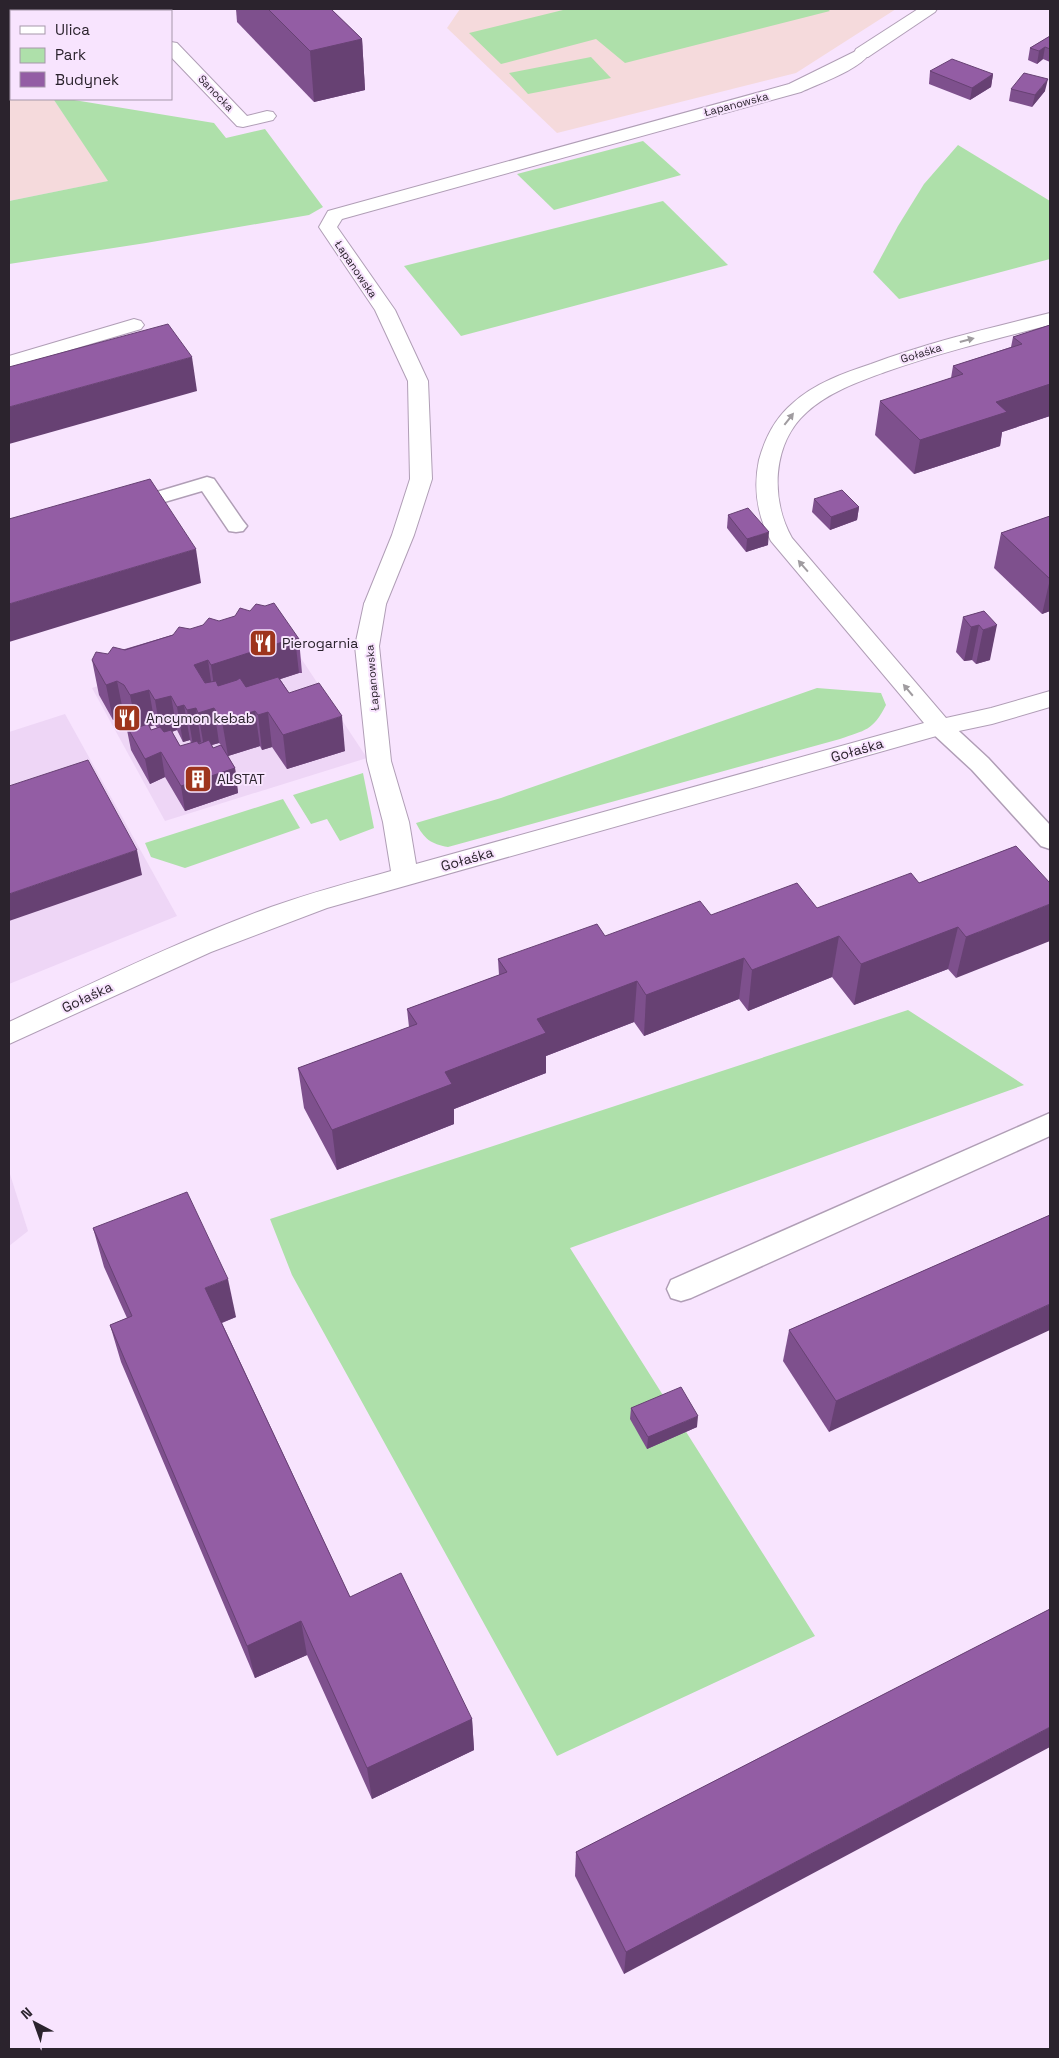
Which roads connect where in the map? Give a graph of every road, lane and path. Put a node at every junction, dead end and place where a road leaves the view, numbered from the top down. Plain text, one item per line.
1 (929, 9) edge
2 (172, 48) edge
3 (267, 116) dead end
4 (1050, 319) edge
5 (134, 325) dead end
6 (9, 362) edge
7 (111, 511) edge
8 (236, 526) dead end
9 (1050, 699) edge
10 (940, 727) junction
11 (1050, 840) edge
12 (405, 877) junction
13 (9, 1034) edge
14 (1050, 1124) edge
15 (681, 1289) dead end

1 - 12 street, Łapanowska
2 - 3 street, Sanocka
10 -> 4 street, Gołaśka
5 - 6 street
7 - 8 lane
9 - 10 street, Gołaśka
10 - 11 lane
10 - 12 street, Gołaśka
12 - 13 street, Gołaśka
14 - 15 lane

